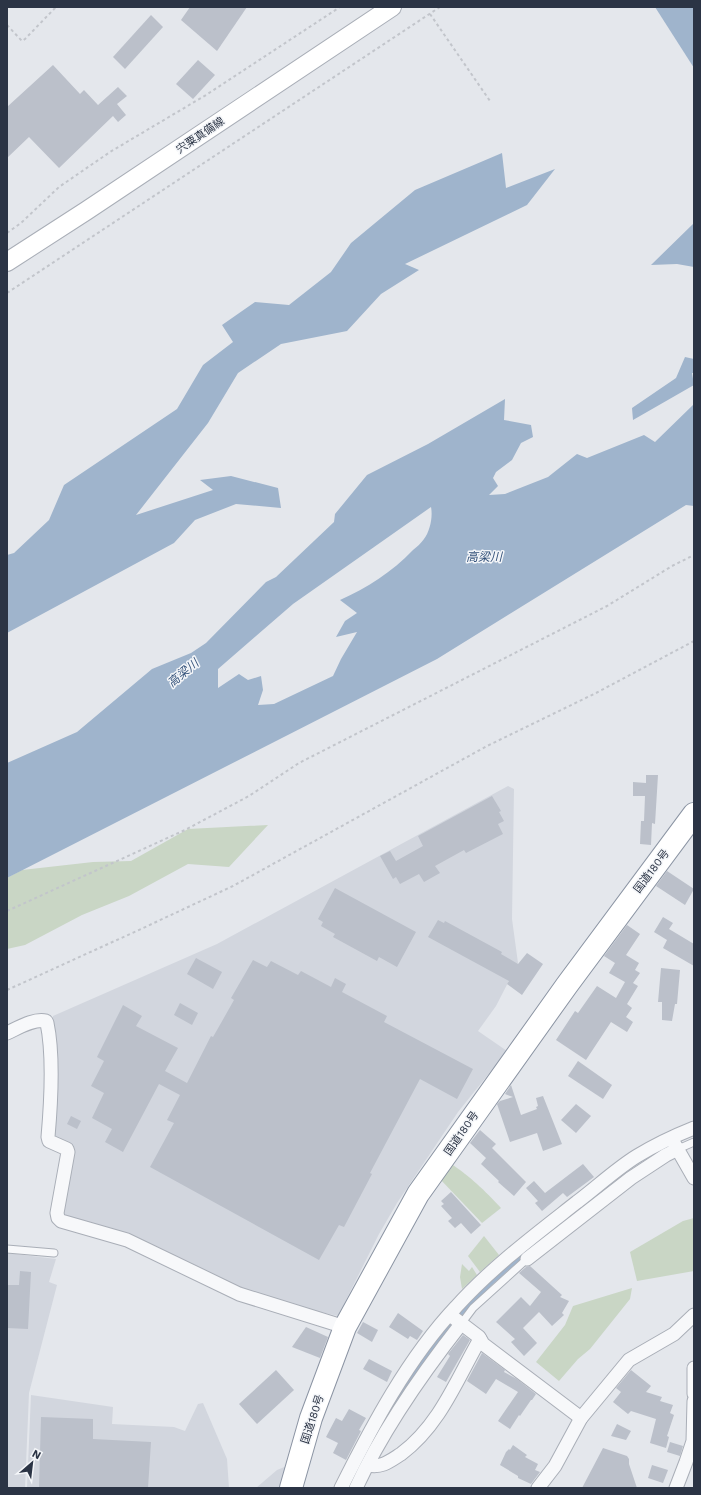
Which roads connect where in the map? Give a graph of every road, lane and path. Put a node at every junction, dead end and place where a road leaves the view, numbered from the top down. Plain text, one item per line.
1 (56, 7) edge
2 (340, 7) edge
3 (392, 7) edge
4 (440, 7) edge
5 (430, 14) junction
6 (7, 25) edge
7 (490, 101) dead end
8 (7, 233) edge
9 (7, 262) edge
10 (7, 293) edge
11 (694, 555) edge
12 (694, 641) edge
13 (694, 814) edge
14 (7, 911) edge
15 (7, 990) edge
16 (7, 1033) edge
17 (694, 1128) edge
18 (694, 1142) edge
19 (674, 1143) junction
20 (694, 1178) edge
21 (7, 1248) edge
22 (54, 1253) dead end
23 (527, 1259) joint
24 (694, 1315) edge
25 (455, 1320) junction
26 (345, 1327) junction
27 (480, 1339) junction
28 (694, 1368) edge
29 (694, 1394) edge
30 (694, 1401) edge
31 (581, 1418) junction
32 (368, 1465) junction
33 (291, 1488) edge
34 (342, 1488) edge
35 (356, 1488) edge
36 (538, 1488) edge
37 (676, 1488) edge

1 - 6 path
2 - 8 path
3 - 9 main road, 宍粟真備線
4 - 5 path
5 - 7 path
5 - 10 path
11 - 14 path
12 - 15 path
13 - 26 highway, 国道180号
16 - 26 street
17 - 19 street
18 - 19 lane
19 - 20 street
19 - 23 street
19 - 25 street
21 - 22 lane
23 - 25 lane
24 - 31 street
25 - 27 street
25 - 32 street
25 - 34 street
26 - 33 highway, 国道180号
27 - 31 street
27 - 32 street
28 - 29 street
30 - 37 street
31 - 36 street
32 - 35 street

